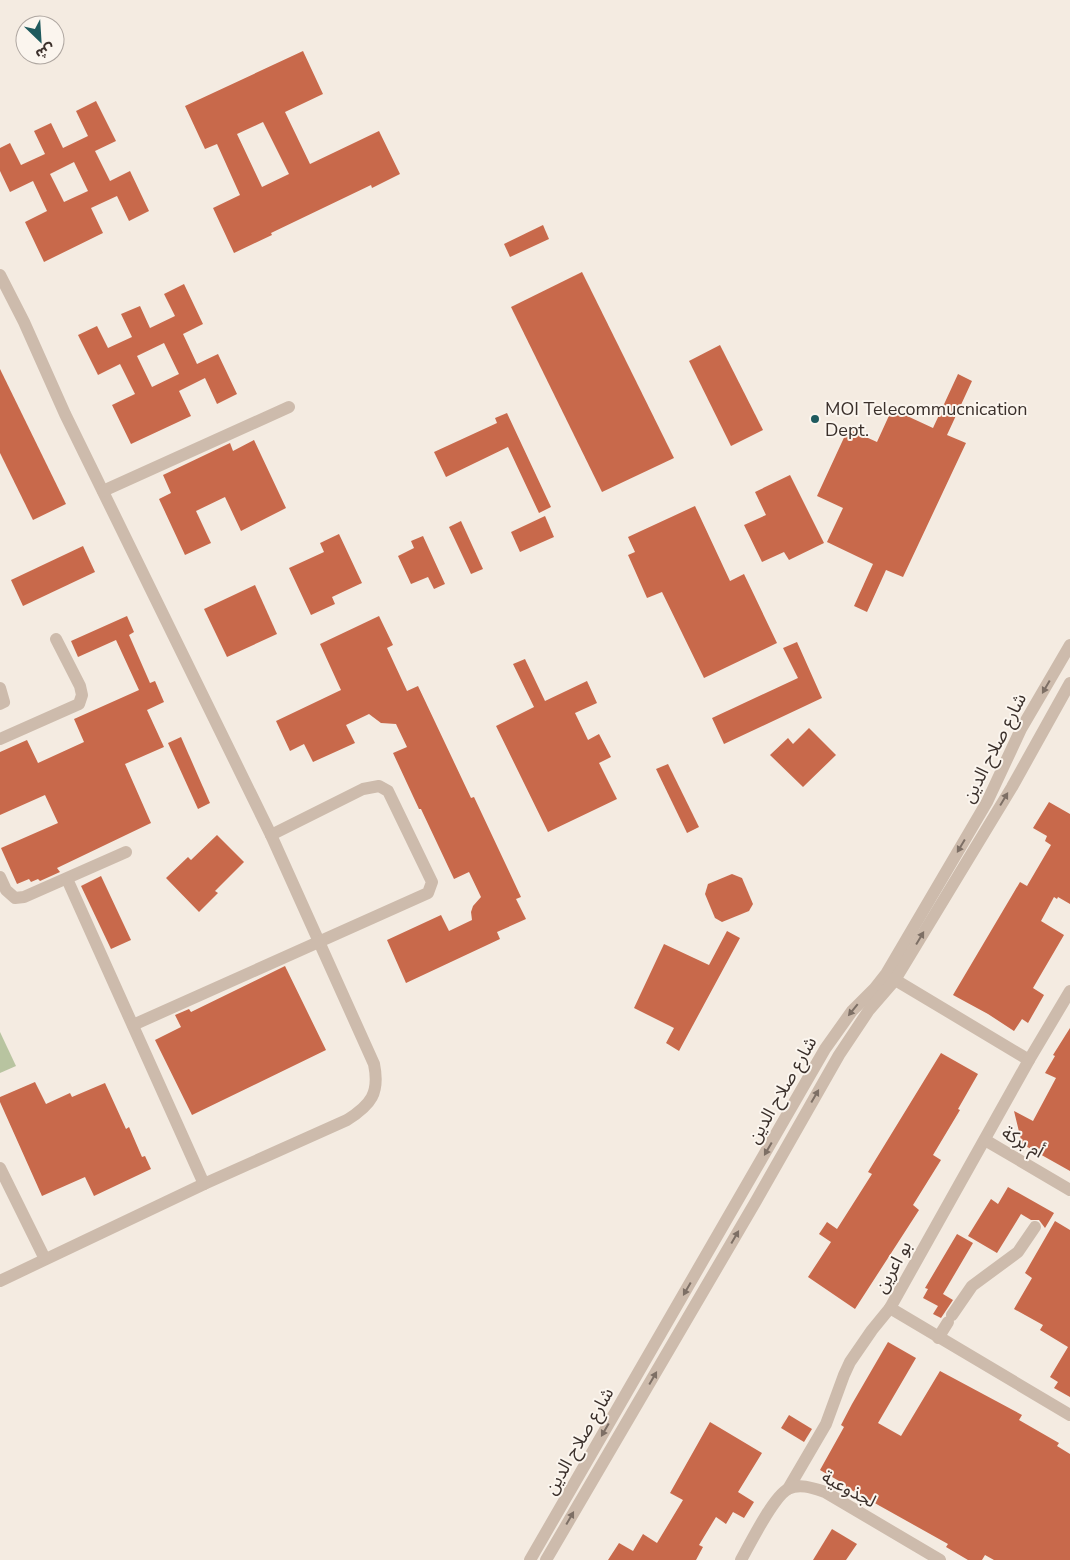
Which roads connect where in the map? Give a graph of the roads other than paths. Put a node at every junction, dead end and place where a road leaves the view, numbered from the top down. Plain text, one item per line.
1 (0, 275) edge
2 (289, 407) dead end
3 (103, 491) junction
4 (56, 639) dead end
5 (1070, 645) edge
6 (1070, 683) edge
7 (0, 688) edge
8 (0, 704) edge
9 (0, 739) edge
10 (272, 835) junction
11 (126, 852) dead end
12 (0, 877) edge
13 (67, 879) junction
14 (320, 941) junction
15 (890, 977) junction
16 (1070, 991) edge
17 (133, 1025) junction
18 (1029, 1060) junction
19 (985, 1140) junction
20 (0, 1168) edge
21 (204, 1184) junction
22 (1070, 1190) edge
23 (1035, 1227) dead end
24 (45, 1259) junction
25 (0, 1281) edge
26 (890, 1308) junction
27 (938, 1338) junction
28 (1070, 1415) edge
29 (788, 1489) junction
30 (530, 1560) edge
31 (546, 1560) edge
32 (741, 1560) edge
33 (940, 1560) edge

1 - 3 street
2 - 3 street
3 - 10 street
4 - 9 street
5 -> 15 street, شارع صلاح الدين
15 -> 6 street, شارع صلاح الدين
7 - 8 street
10 - 14 street
10 - 14 street
11 - 13 street
12 - 13 street
13 - 17 street
14 - 17 street
14 - 21 street
15 - 18 street
15 -> 30 street, شارع صلاح الدين
31 -> 15 street, شارع صلاح الدين
16 - 18 street, بو اعرين
17 - 21 street
18 - 19 street, بو اعرين
19 - 22 street, أم بركة
19 - 26 street, بو اعرين
20 - 24 street
21 - 24 street
23 - 27 street
24 - 25 street
26 - 27 street, بو اعرين
26 - 29 street
27 - 28 street, بو اعرين
29 - 32 street
29 - 33 street, لجذوعية

